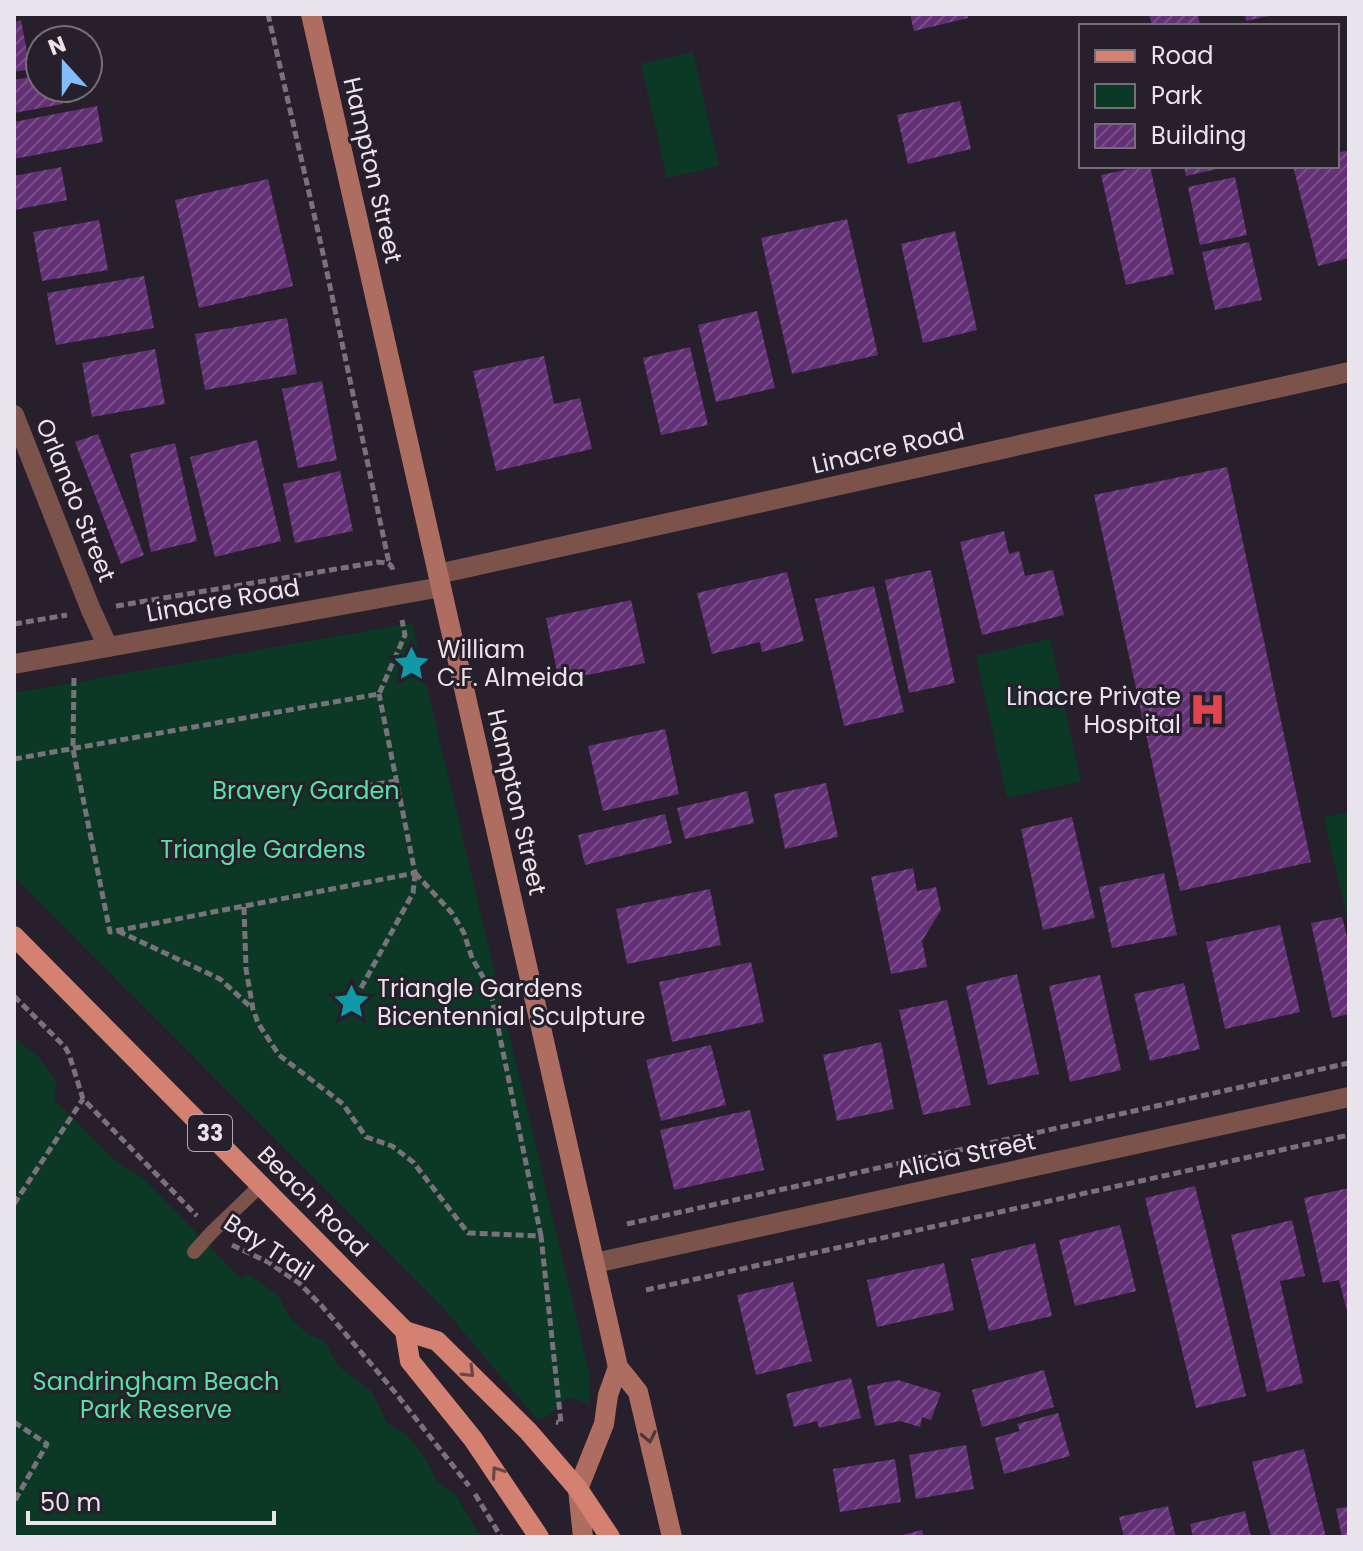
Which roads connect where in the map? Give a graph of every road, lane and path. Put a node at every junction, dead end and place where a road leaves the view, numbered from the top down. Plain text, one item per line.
1 (268, 14) edge
2 (311, 14) edge
3 (1349, 372) edge
4 (14, 415) edge
5 (389, 563) junction
6 (440, 581) junction
7 (398, 596) junction
8 (91, 610) junction
9 (14, 624) edge
10 (108, 647) junction
11 (75, 653) junction
12 (14, 664) edge
13 (379, 694) junction
14 (73, 749) junction
15 (14, 759) edge
16 (396, 781) junction
17 (365, 786) dead end
18 (415, 873) junction
19 (244, 907) junction
20 (118, 931) junction
21 (14, 936) edge
22 (361, 988) dead end
23 (14, 996) edge
24 (253, 1009) junction
25 (1349, 1063) edge
26 (1349, 1097) edge
27 (83, 1099) junction
28 (1349, 1135) edge
29 (261, 1185) junction
30 (14, 1204) edge
31 (627, 1224) dead end
32 (212, 1232) junction
33 (541, 1236) junction
34 (194, 1252) dead end
35 (595, 1263) junction
36 (646, 1290) dead end
37 (405, 1331) junction
38 (618, 1367) junction
39 (14, 1422) edge
40 (561, 1423) dead end
41 (578, 1489) junction
42 (14, 1502) edge
43 (501, 1537) edge
44 (539, 1537) edge
45 (583, 1537) edge
46 (610, 1537) edge
47 (672, 1537) edge

1 - 5 path
2 - 6 main road, Hampton Street
3 - 6 street, Linacre Road
4 - 8 street, Orlando Street
5 - 7 path
5 - 8 path
6 - 7 street, Linacre Road
6 - 35 main road, Hampton Street
7 - 10 street, Linacre Road
7 - 13 path
8 - 9 path
8 - 10 street, Orlando Street
10 - 11 street, Linacre Road
11 - 12 street, Linacre Road
11 - 14 path
13 - 14 path
13 - 16 path
14 - 15 path
14 - 20 path
16 - 17 path
16 - 18 path
18 - 19 path
18 - 22 path
18 - 33 path
19 - 20 path
19 - 24 path
20 - 24 path
21 - 29 main road, Beach Road / 33
23 - 27 path, Bay Trail
24 - 33 path
25 - 31 path
26 - 35 street, Alicia Street
27 - 30 path
27 - 32 path, Bay Trail
28 - 36 path
29 - 32 lane
29 - 37 main road, Beach Road / 33
32 - 34 lane
32 - 43 path, Bay Trail
33 - 40 path
35 - 38 main road, Hampton Street
37 -> 41 main road, Beach Road / 33
44 -> 37 main road, Beach Road / 33
38 - 41 main road, Hampton Street
38 -> 47 main road, Hampton Street
39 - 42 path
41 - 45 main road
41 - 46 main road, Beach Road / 33

